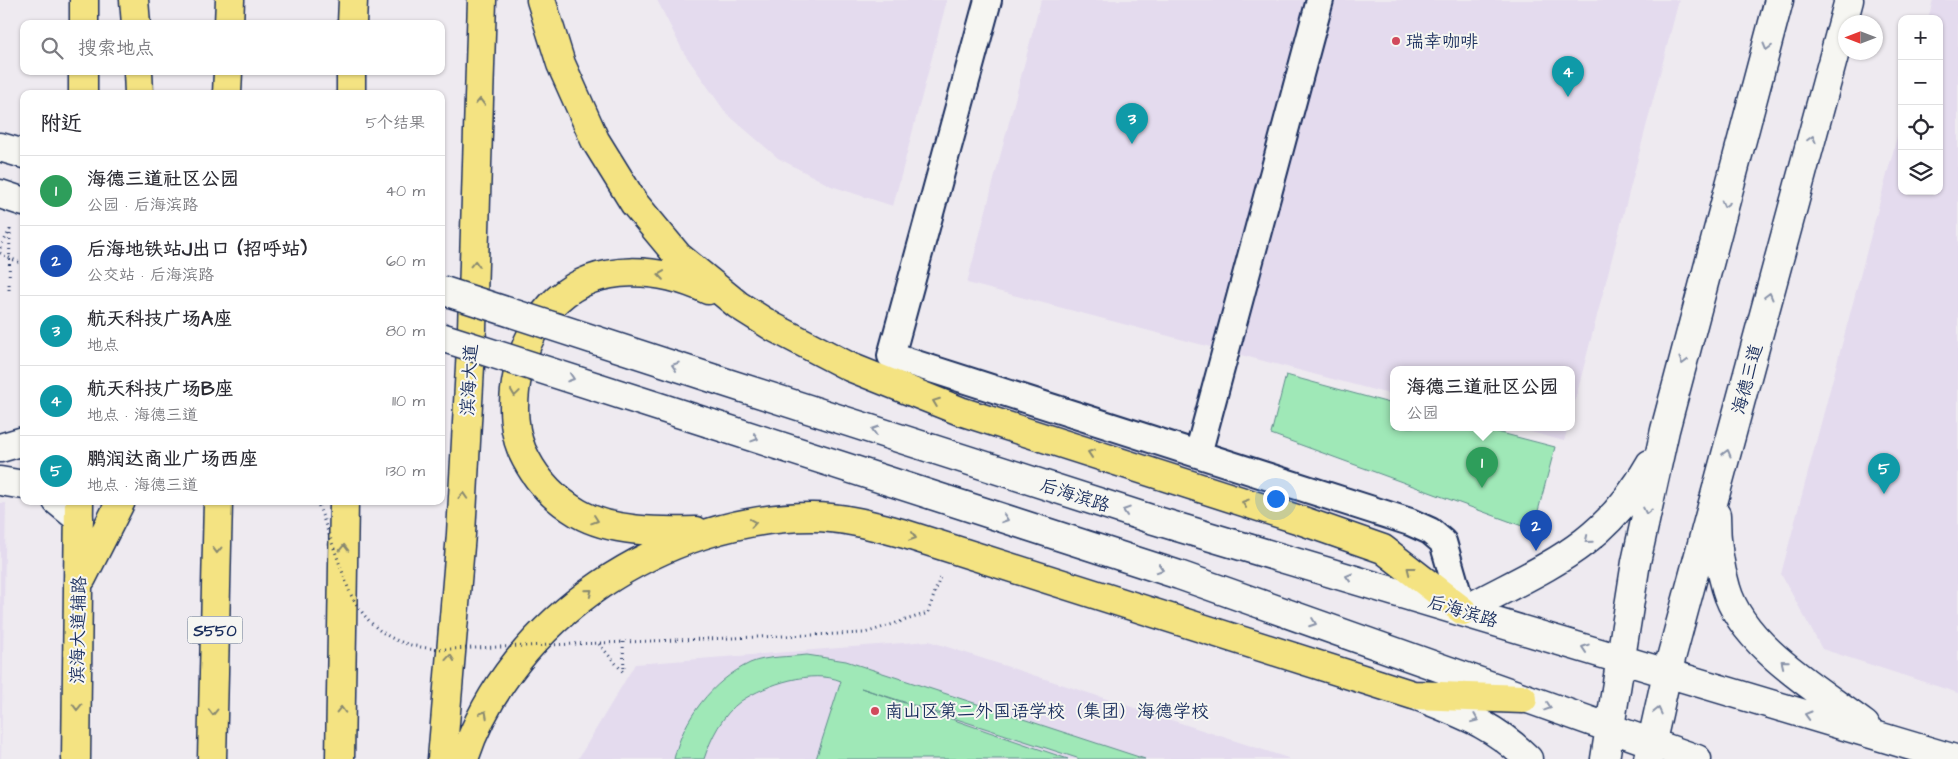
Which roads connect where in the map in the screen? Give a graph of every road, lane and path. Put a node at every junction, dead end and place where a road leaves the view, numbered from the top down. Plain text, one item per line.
1 (84, 0) edge
2 (134, 0) edge
3 (230, 0) edge
4 (353, 0) edge
5 (482, 0) edge
6 (542, 0) edge
7 (988, 0) edge
8 (1320, 0) edge
9 (1779, 0) edge
10 (1849, 0) edge
11 (84, 20) edge
12 (136, 20) edge
13 (229, 20) edge
14 (352, 20) edge
15 (84, 75) edge
16 (138, 75) edge
17 (228, 75) edge
18 (351, 75) edge
19 (83, 90) edge
20 (139, 90) edge
21 (228, 90) edge
22 (351, 90) edge
23 (0, 147) edge
24 (20, 153) edge
25 (0, 194) edge
26 (20, 201) edge
27 (0, 248) edge
28 (0, 253) edge
29 (20, 263) edge
30 (9, 290) dead end
31 (445, 291) edge
32 (738, 305) junction
33 (445, 337) edge
34 (1665, 430) junction
35 (20, 442) edge
36 (0, 448) edge
37 (1198, 454) junction
38 (0, 481) edge
39 (20, 484) edge
40 (1716, 491) junction
41 (67, 505) edge
42 (118, 505) edge
43 (218, 505) edge
44 (318, 505) edge
45 (344, 505) edge
46 (79, 510) edge
47 (719, 530) junction
48 (941, 571) dead end
49 (79, 583) junction
50 (1463, 611) junction
51 (623, 642) junction
52 (599, 644) dead end
53 (1621, 659) junction
54 (1667, 673) junction
55 (1413, 695) junction
56 (1523, 699) junction
57 (1609, 729) junction
58 (1879, 735) junction
59 (1649, 751) edge
60 (76, 759) edge
61 (212, 759) edge
62 (340, 759) edge
63 (442, 759) edge
64 (464, 759) edge
65 (1528, 759) edge
66 (1605, 759) edge
67 (1697, 759) edge
68 (1955, 759) edge

1 - 11 main road
2 - 12 main road
3 - 13 main road
4 - 14 main road
63 -> 5 main road, 滨海大道
6 - 32 main road
7 - 37 street
8 - 37 street
9 -> 34 main road
40 -> 10 main road, 海德三道
15 - 19 main road
16 - 20 main road
17 - 21 main road
18 - 22 main road
23 - 24 main road
25 - 26 main road
27 - 30 path
28 - 29 path, bridge
50 -> 31 main road, 后海滨路, bridge
32 -> 47 main road
50 -> 32 main road
33 -> 56 main road, bridge
34 -> 50 main road
34 -> 53 main road
35 - 36 main road
37 - 50 street
38 - 39 main road
40 - 54 main road, 海德三道
58 -> 40 main road
41 - 46 main road
42 - 49 main road
43 -> 61 main road, S550
44 - 51 path, bridge
62 -> 45 main road
46 - 49 main road, 滨海大道辅路
47 -> 55 main road
64 -> 47 main road
48 - 51 path, bridge
49 -> 60 main road, 滨海大道辅路
53 -> 50 main road, 后海滨路
51 - 52 path
53 - 54 main road, 后海滨路
53 - 57 main road
58 -> 54 main road, 后海滨路
59 -> 54 main road, 海德三道
55 - 56 main road
55 -> 65 main road
56 -> 57 main road
57 - 59 main road
57 - 66 main road
58 - 68 main road, 后海滨路
59 - 67 main road

